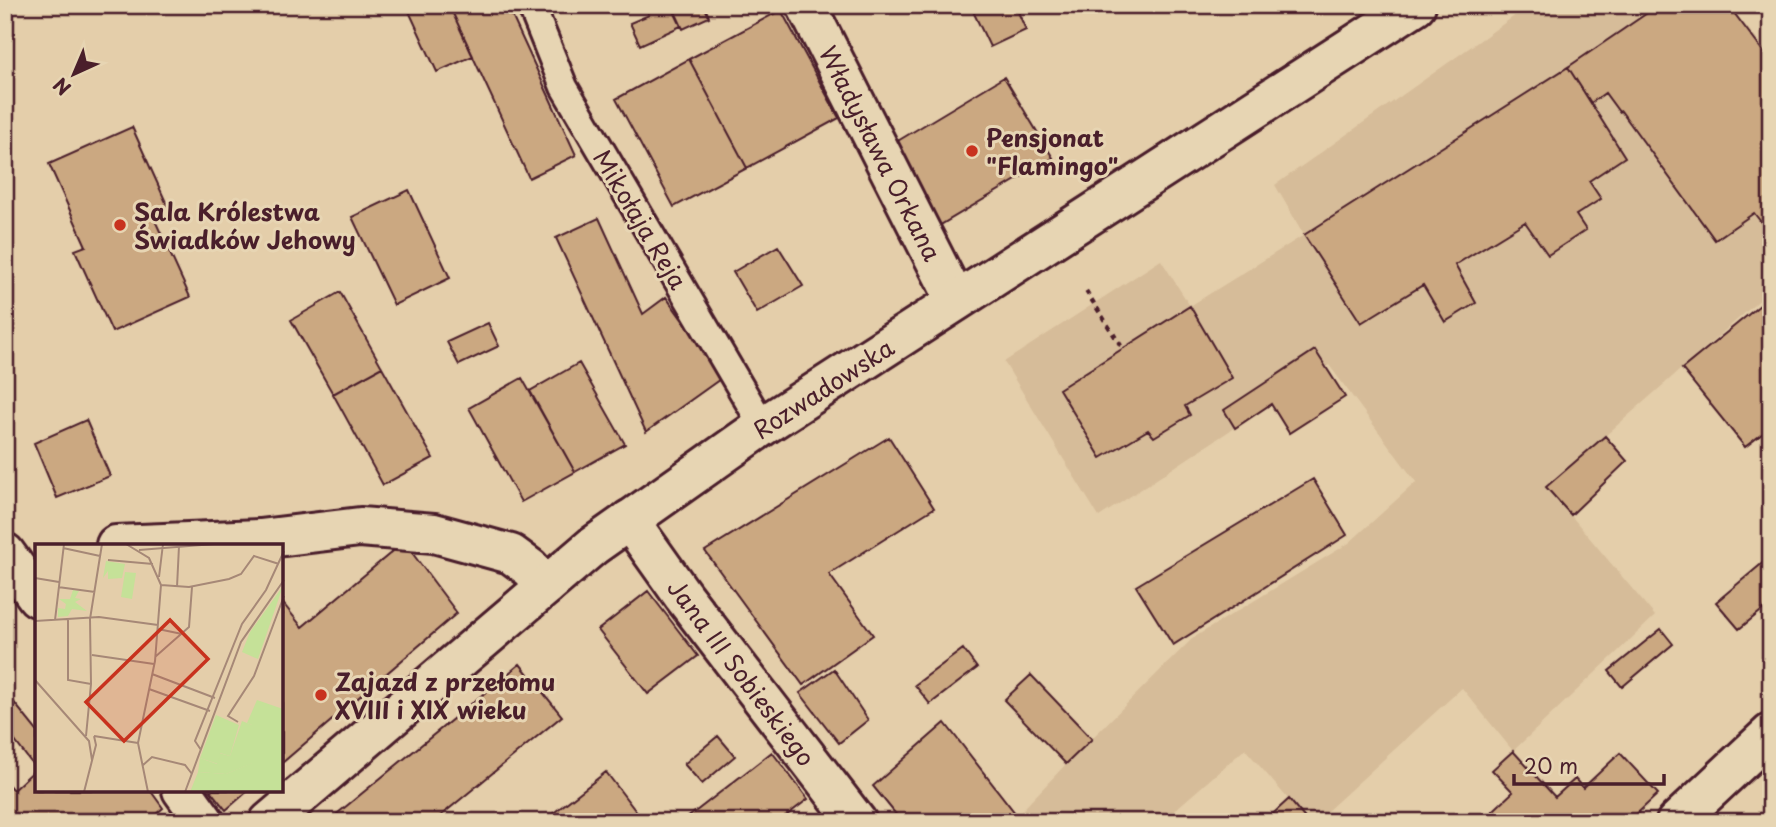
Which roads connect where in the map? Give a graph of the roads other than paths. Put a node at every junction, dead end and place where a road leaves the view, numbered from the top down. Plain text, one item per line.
1 (531, 5) edge
2 (806, 5) edge
3 (1416, 5) edge
4 (956, 301) junction
5 (763, 426) junction
6 (629, 520) junction
7 (140, 544) edge
8 (35, 549) edge
9 (5, 551) edge
10 (546, 586) junction
11 (35, 594) edge
12 (1771, 733) edge
13 (183, 792) edge
14 (205, 822) edge
15 (269, 822) edge
16 (857, 822) edge
17 (1676, 822) edge

1 - 5 lane, Mikołaja Reja
2 - 4 street, Władysława Orkana
3 - 4 street, Rozwadowska
4 - 5 street, Rozwadowska
5 - 6 street, Rozwadowska
6 - 10 street, Rozwadowska
6 - 16 street, Jana III Sobieskiego
7 - 10 street
8 - 9 street
9 - 11 street
10 - 15 street, Rozwadowska
12 - 17 street
13 - 14 street

